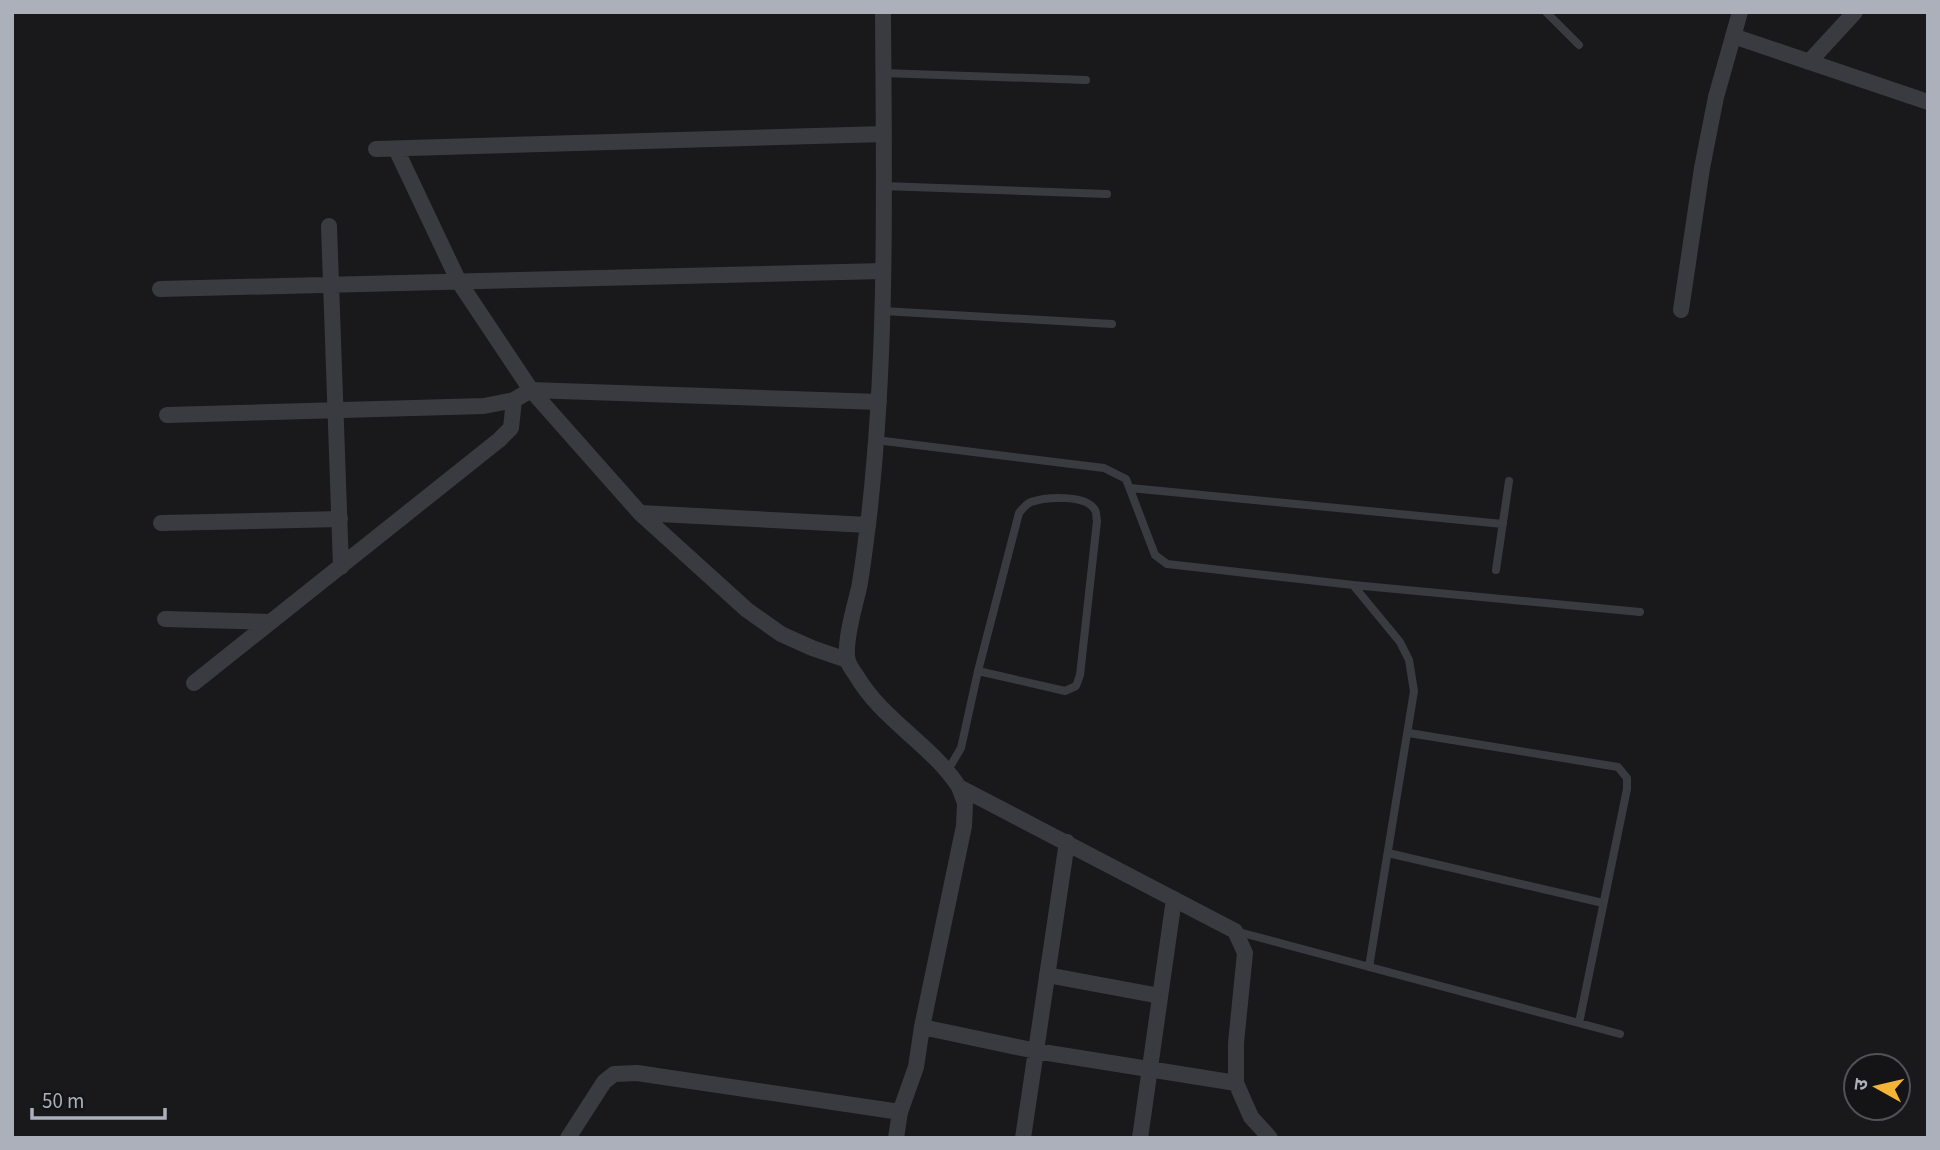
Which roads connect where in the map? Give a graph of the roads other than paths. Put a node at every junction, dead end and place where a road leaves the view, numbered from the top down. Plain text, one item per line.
1 (883, 12) edge
2 (1546, 12) edge
3 (1740, 12) edge
4 (1855, 12) edge
5 (1733, 36) junction
6 (1578, 45) dead end
7 (1809, 62) junction
8 (883, 73) junction
9 (1086, 80) dead end
10 (1928, 102) edge
11 (884, 134) junction
12 (376, 149) dead end
13 (396, 149) junction
14 (883, 186) junction
15 (1107, 194) dead end
16 (330, 226) dead end
17 (883, 271) junction
18 (459, 282) junction
19 (332, 285) junction
20 (160, 289) dead end
21 (1681, 310) dead end
22 (883, 311) junction
23 (1112, 324) dead end
24 (531, 390) junction
25 (514, 400) junction
26 (879, 402) junction
27 (336, 412) junction
28 (167, 415) dead end
29 (876, 440) junction
30 (1508, 481) dead end
31 (1130, 488) junction
32 (640, 513) junction
33 (340, 519) junction
34 (161, 523) dead end
35 (1503, 524) junction
36 (868, 525) junction
37 (341, 567) junction
38 (1496, 570) dead end
39 (1353, 585) junction
40 (1640, 612) dead end
41 (165, 619) dead end
42 (271, 622) junction
43 (847, 660) junction
44 (978, 671) junction
45 (194, 683) dead end
46 (1409, 733) junction
47 (948, 770) junction
48 (959, 787) junction
49 (1067, 842) junction
50 (1388, 853) junction
51 (1174, 899) junction
52 (1603, 903) junction
53 (1235, 931) junction
54 (1256, 936) junction
55 (1245, 953) junction
56 (1369, 967) junction
57 (1047, 975) junction
58 (1160, 996) junction
59 (1579, 1023) junction
60 (922, 1027) junction
61 (1620, 1034) dead end
62 (1036, 1051) junction
63 (1150, 1069) junction
64 (1236, 1083) junction
65 (900, 1112) junction
66 (568, 1138) edge
67 (896, 1138) edge
68 (1023, 1138) edge
69 (1140, 1138) edge
70 (1270, 1138) edge

1 - 8 street
2 - 6 lane
3 - 5 street
4 - 7 street
5 - 7 street
5 - 21 street
7 - 10 street
8 - 9 lane
8 - 11 street
11 - 13 street
11 - 14 street
12 - 13 street
13 - 18 street
14 - 15 lane
14 - 17 street
16 - 19 street
17 - 18 street
17 - 22 street
18 - 19 street
18 - 24 street
19 - 20 street
19 - 27 street
22 - 23 lane
22 - 26 street
24 - 25 street
24 - 26 street
24 - 32 street
25 - 27 street
25 - 37 street
26 - 29 street
27 - 28 street
27 - 33 street
29 - 31 lane
29 - 36 street
30 - 35 lane
31 - 35 lane
31 - 39 lane
32 - 36 street
32 - 43 street
33 - 34 street
33 - 37 street
35 - 38 lane
36 - 43 street
37 - 42 street
39 - 40 lane
39 - 46 lane
41 - 42 street
42 - 45 street
43 - 47 street
44 - 44 lane
44 - 47 lane
46 - 50 lane
46 - 52 lane
47 - 48 street
48 - 49 street
48 - 60 street
49 - 51 street
49 - 57 street
50 - 52 lane
50 - 56 lane
51 - 53 street
51 - 58 street
52 - 59 lane
53 - 54 lane
53 - 55 street
54 - 55 lane
54 - 56 lane
55 - 64 street
56 - 59 lane
57 - 58 street
57 - 62 street
58 - 63 street
59 - 61 lane
60 - 62 street
60 - 65 street
62 - 63 street
62 - 68 street
63 - 64 street
63 - 69 street
64 - 70 street
65 - 66 street
65 - 67 street

